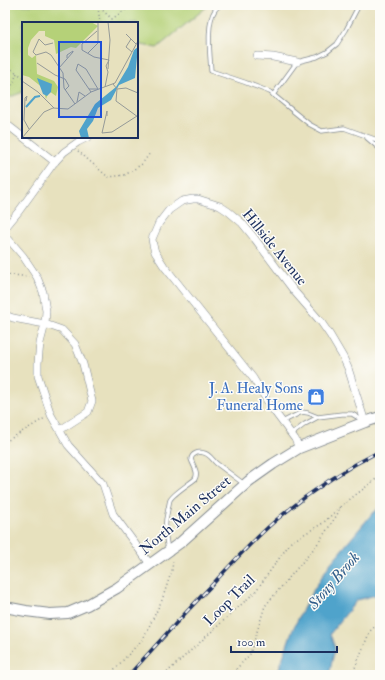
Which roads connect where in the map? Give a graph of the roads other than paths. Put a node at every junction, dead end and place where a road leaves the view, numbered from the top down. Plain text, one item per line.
1 (220, 5) edge
2 (359, 5) edge
3 (257, 56) dead end
4 (297, 62) junction
5 (273, 95) junction
6 (5, 123) edge
7 (22, 136) edge
8 (364, 136) junction
9 (24, 138) edge
10 (85, 138) edge
11 (75, 142) edge
12 (380, 142) edge
13 (380, 149) edge
14 (55, 162) junction
15 (5, 228) edge
16 (5, 235) edge
17 (5, 315) edge
18 (45, 324) junction
19 (318, 417) junction
20 (380, 417) edge
21 (282, 422) junction
22 (365, 422) junction
23 (60, 430) junction
24 (291, 434) junction
25 (299, 448) junction
26 (245, 485) junction
27 (171, 549) junction
28 (150, 564) junction
29 (5, 607) edge

1 - 5 lane
2 - 4 lane
3 - 4 street
4 - 5 lane
5 - 8 lane
6 - 7 street
8 - 12 lane
8 - 13 lane
9 - 14 street
10 - 11 street
11 - 14 street
14 - 15 street
16 - 18 street
17 - 18 street
18 - 23 street
18 - 23 street
19 - 21 lane
19 - 22 lane
19 - 24 lane
20 - 22 main road, North Main Street
21 - 22 street, Hillside Avenue
21 - 24 street, Hillside Avenue
22 - 25 main road, North Main Street
23 - 28 street
24 - 25 street, Hillside Avenue
25 - 26 main road, North Main Street
26 - 27 main road, North Main Street
26 - 27 lane
27 - 28 main road, North Main Street
28 - 29 main road, North Main Street

